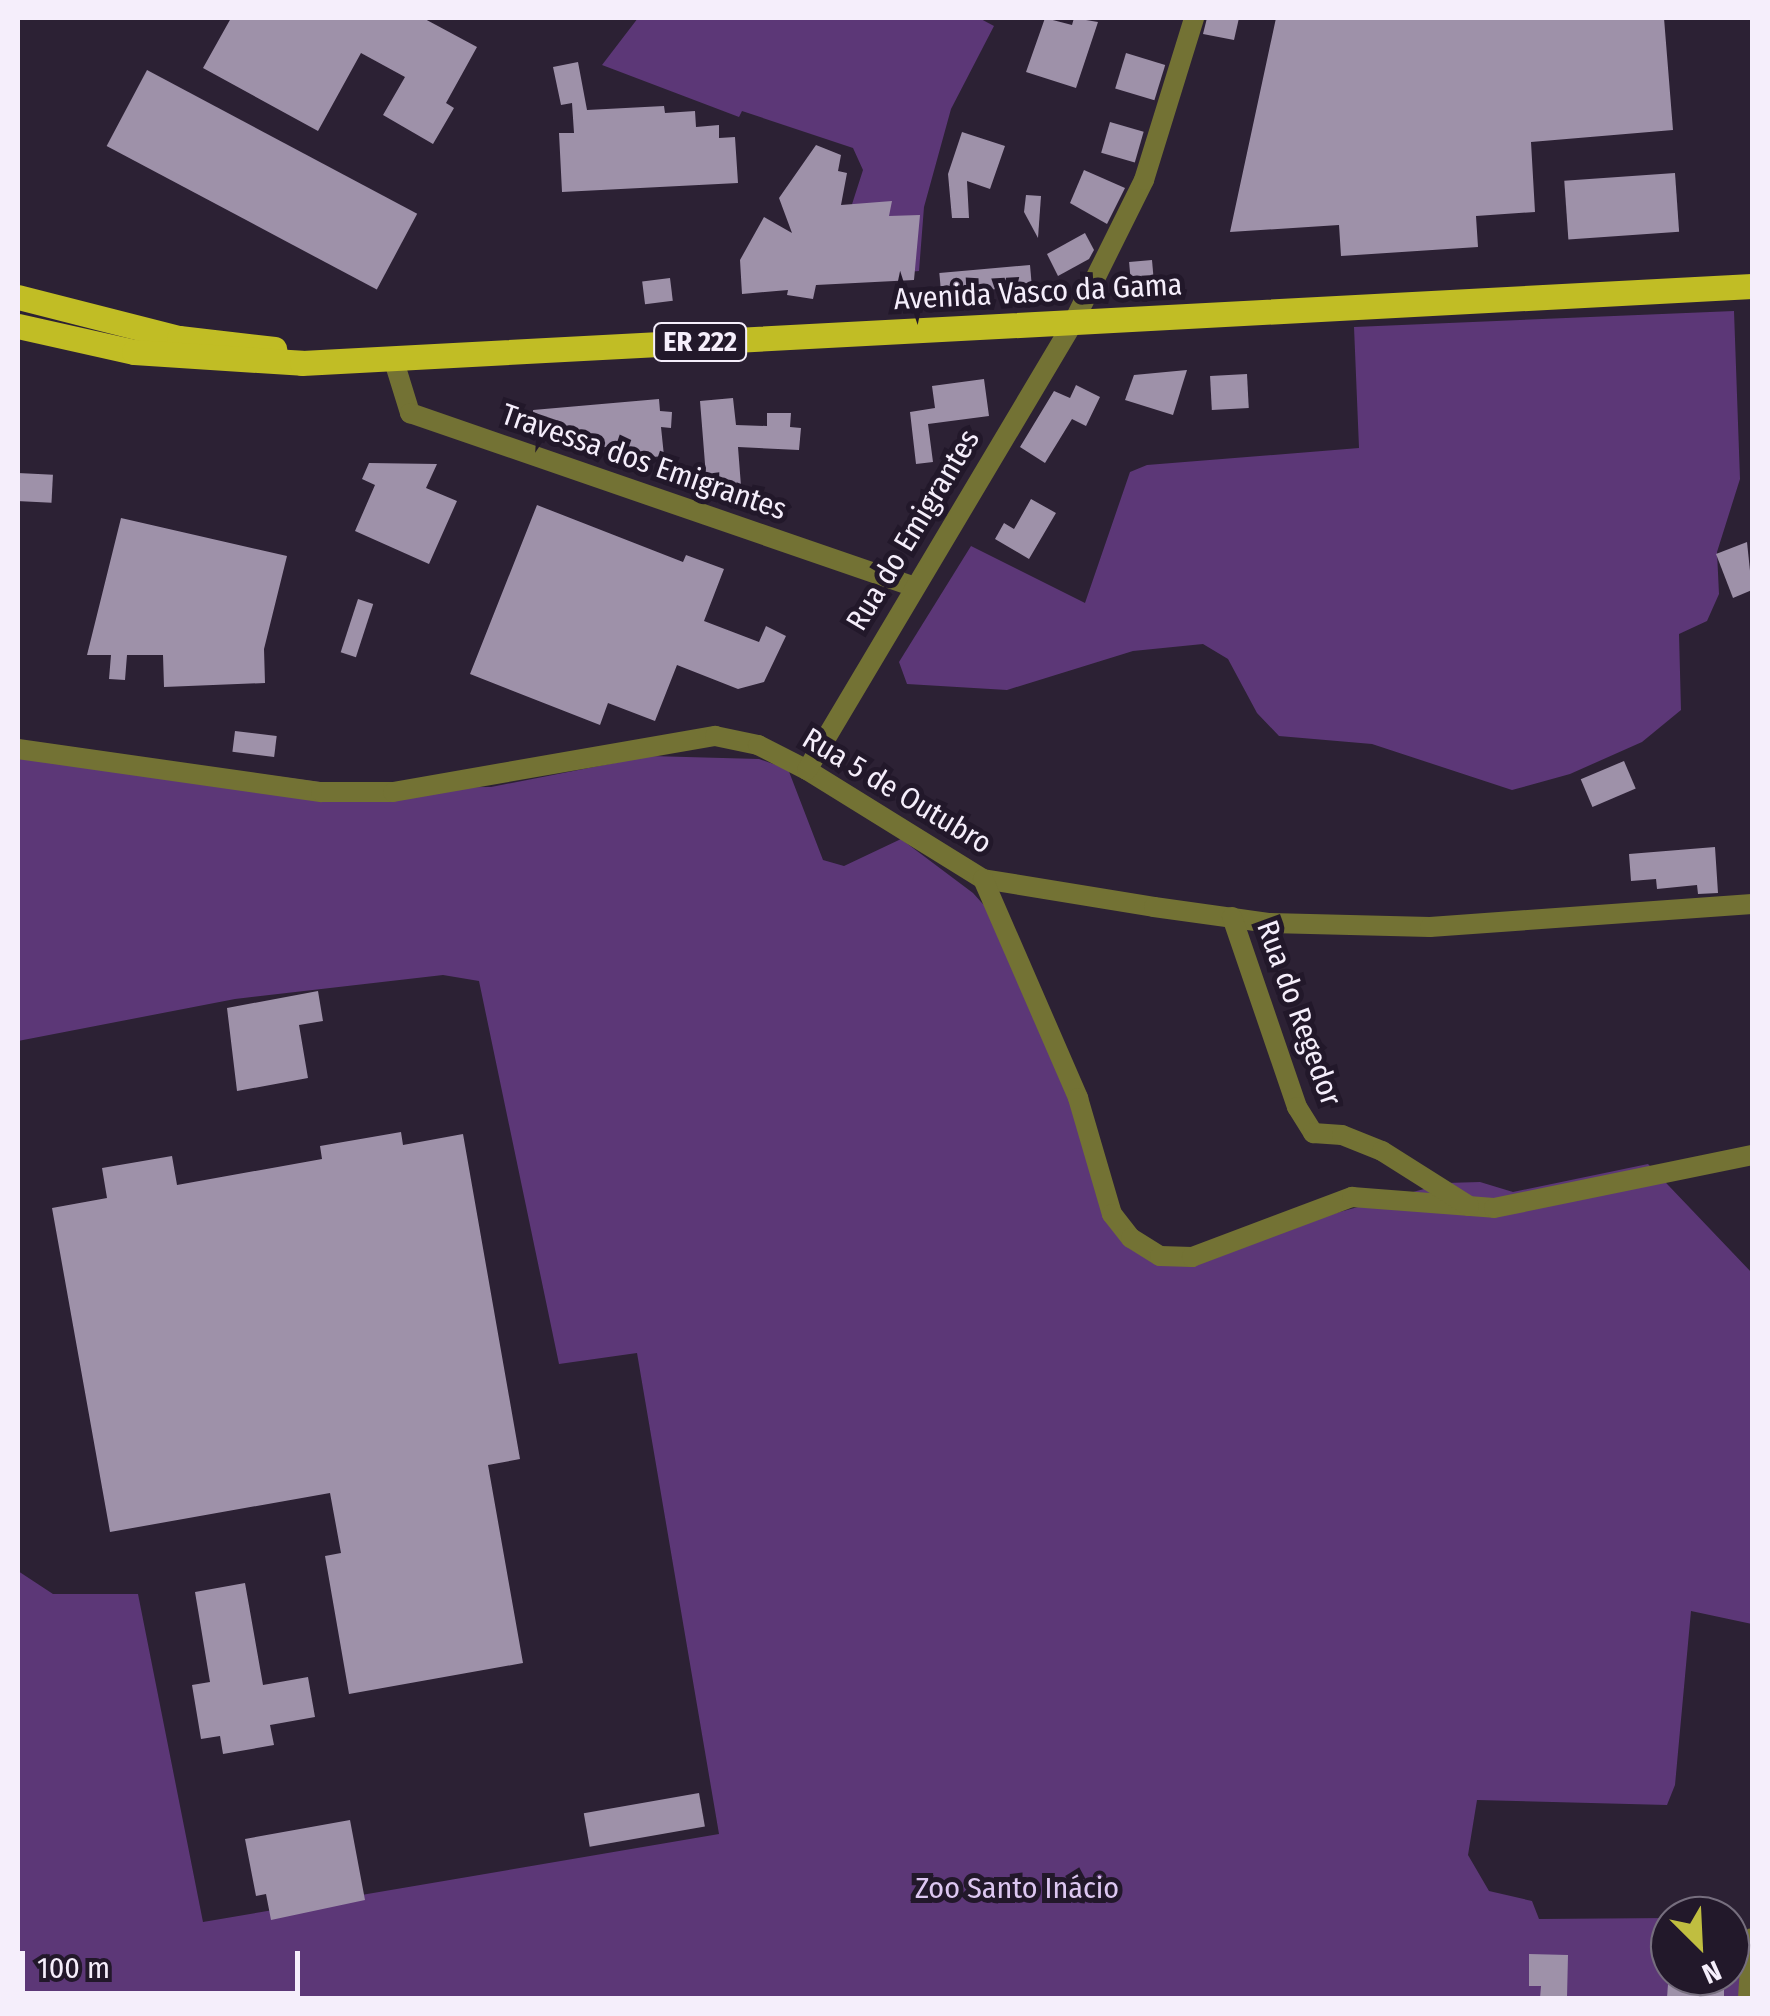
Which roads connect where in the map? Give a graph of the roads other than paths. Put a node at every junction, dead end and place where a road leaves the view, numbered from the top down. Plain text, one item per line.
1 (1194, 18) edge
2 (1752, 286) edge
3 (23, 300) edge
4 (1073, 323) junction
5 (18, 326) edge
6 (18, 338) edge
7 (393, 358) junction
8 (328, 361) junction
9 (235, 362) junction
10 (912, 586) junction
11 (18, 749) edge
12 (806, 770) junction
13 (983, 878) junction
14 (1752, 904) edge
15 (1232, 917) junction
16 (1752, 1154) edge
17 (1469, 1206) junction

1 - 4 street, Rua do Emigrantes
2 - 4 main road, Avenida Vasco da Gama / ER 222
3 - 8 main road, Avenida Vasco da Gama / ER 222
4 - 7 main road, Avenida Vasco da Gama / ER 222
4 - 10 street, Rua do Emigrantes
5 - 9 main road, Avenida Vasco da Gama / ER 222
6 - 9 main road
7 - 8 main road, Avenida Vasco da Gama / ER 222
7 - 10 street, Travessa dos Emigrantes
8 - 9 main road, Avenida Vasco da Gama / ER 222
10 - 12 street, Rua do Emigrantes
11 - 12 street, Rua 5 de Outubro
12 - 13 street, Rua 5 de Outubro
13 - 15 street, Rua 5 de Outubro
13 - 17 street
14 - 15 street, Rua 5 de Outubro
15 - 17 street, Rua do Regedor
16 - 17 street

